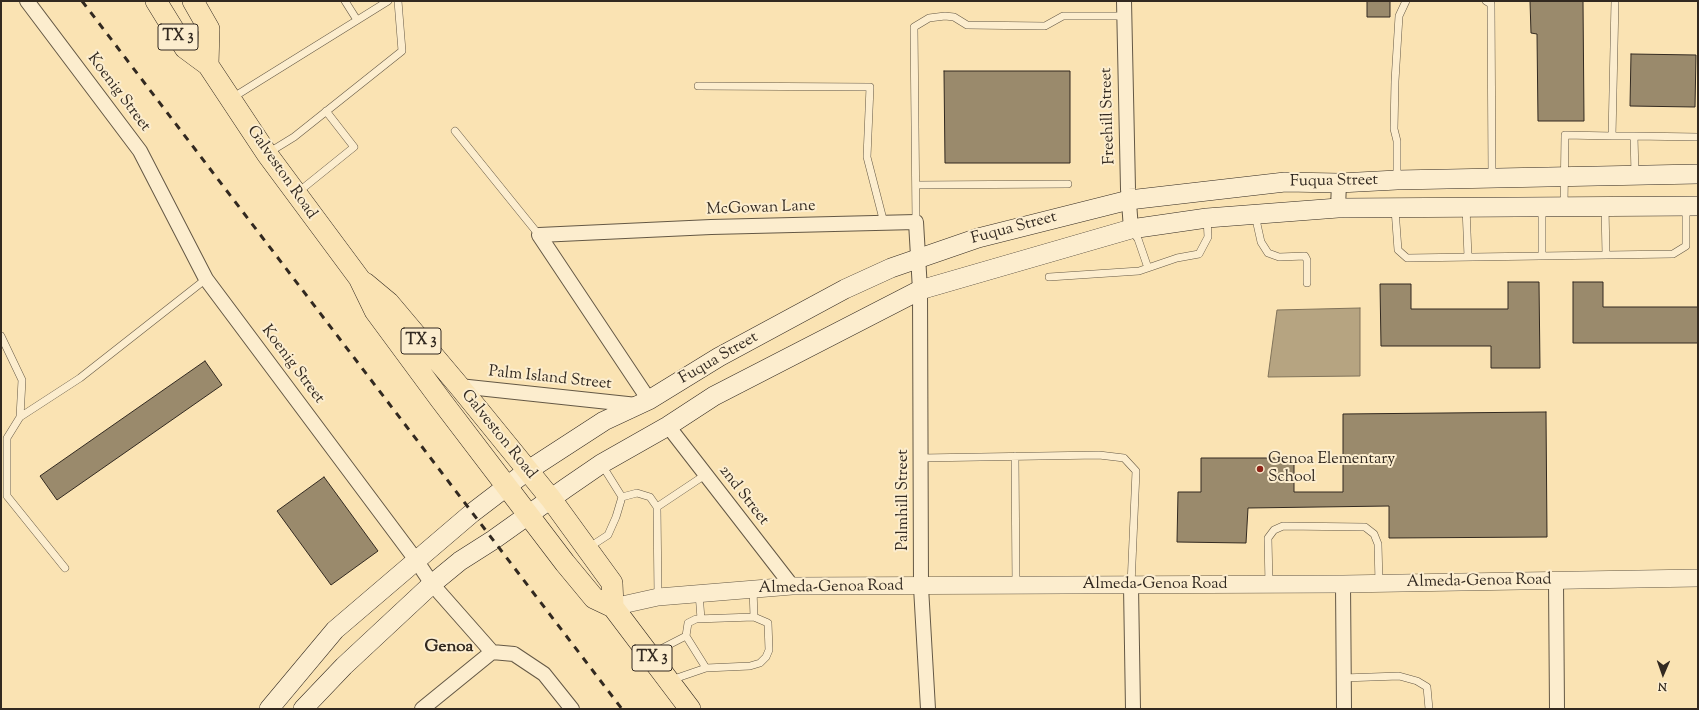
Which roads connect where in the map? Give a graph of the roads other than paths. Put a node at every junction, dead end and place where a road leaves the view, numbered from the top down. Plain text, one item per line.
1 (27, 1) edge
2 (156, 1) edge
3 (193, 1) edge
4 (345, 1) edge
5 (388, 1) edge
6 (398, 1) edge
7 (1124, 1) edge
8 (1406, 1) edge
9 (1486, 1) edge
10 (1615, 1) edge
11 (1124, 16) junction
12 (357, 20) junction
13 (208, 65) junction
14 (698, 86) dead end
15 (230, 99) junction
16 (326, 111) junction
17 (454, 131) dead end
18 (1612, 136) junction
19 (1634, 136) junction
20 (1698, 137) edge
21 (266, 154) junction
22 (1635, 174) junction
23 (1698, 174) edge
24 (1565, 176) junction
25 (1492, 179) junction
26 (1397, 180) junction
27 (1339, 183) junction
28 (1068, 184) dead end
29 (916, 185) junction
30 (296, 195) junction
31 (1129, 200) junction
32 (1605, 206) junction
33 (1692, 206) edge
34 (1466, 207) junction
35 (1542, 207) junction
36 (1564, 207) junction
37 (1338, 208) junction
38 (1395, 208) junction
39 (1255, 214) junction
40 (1207, 218) junction
41 (916, 222) junction
42 (884, 223) junction
43 (1131, 229) junction
44 (539, 235) junction
45 (1606, 255) junction
46 (1542, 256) junction
47 (1468, 257) junction
48 (917, 258) junction
49 (1148, 268) junction
50 (1049, 276) dead end
51 (358, 278) junction
52 (206, 279) junction
53 (1307, 283) dead end
54 (920, 290) junction
55 (1, 336) edge
56 (459, 386) junction
57 (643, 403) junction
58 (20, 417) junction
59 (668, 426) junction
60 (1015, 456) junction
61 (920, 458) junction
62 (602, 464) junction
63 (528, 471) junction
64 (705, 475) junction
65 (508, 488) junction
66 (622, 497) junction
67 (551, 499) junction
68 (657, 507) junction
69 (528, 515) junction
70 (586, 549) junction
71 (416, 560) junction
72 (65, 568) dead end
73 (1698, 578) edge
74 (1556, 582) junction
75 (432, 584) junction
76 (1269, 584) junction
77 (1343, 584) junction
78 (1379, 584) junction
79 (792, 586) junction
80 (921, 586) junction
81 (1016, 586) junction
82 (1131, 586) junction
83 (753, 589) junction
84 (700, 593) junction
85 (658, 596) junction
86 (613, 607) junction
87 (754, 617) junction
88 (701, 619) junction
89 (686, 636) junction
90 (492, 652) junction
91 (650, 655) junction
92 (706, 668) junction
93 (1344, 678) junction
94 (669, 681) junction
95 (269, 709) edge
96 (303, 709) edge
97 (422, 709) edge
98 (572, 709) edge
99 (690, 709) edge
100 (928, 709) edge
101 (1133, 709) edge
102 (1344, 709) edge
103 (1429, 709) edge
104 (1557, 709) edge

1 - 52 street, Koenig Street
2 - 13 main road, Galveston Road / TX 3
3 - 13 main road, TX 3
4 - 12 lane
5 - 12 lane
6 - 16 lane
7 - 11 street, Freehill Street
8 - 26 lane
9 - 25 lane
10 - 18 lane
11 - 29 lane
11 - 31 street, Freehill Street
12 - 15 lane
13 - 15 main road, Galveston Road / TX 3
14 - 42 lane
15 - 21 main road, Galveston Road / TX 3
16 - 21 lane
16 - 30 lane
17 - 44 lane
18 - 19 lane
18 - 24 lane
19 - 20 lane
19 - 22 lane
21 - 30 main road, Galveston Road / TX 3
22 - 23 main road, Fuqua Street
22 - 24 main road, Fuqua Street
24 - 25 main road, Fuqua Street
24 - 36 lane
25 - 26 main road, Fuqua Street
26 - 27 main road, Fuqua Street
27 - 31 main road, Fuqua Street
27 - 37 street
28 - 29 lane
29 - 41 lane
30 - 51 main road, Galveston Road / TX 3
31 - 43 street, Freehill Street
31 - 48 main road, Fuqua Street
32 - 33 main road, Fuqua Street
32 - 36 main road, Fuqua Street
32 - 45 lane
33 - 45 lane
34 - 35 main road, Fuqua Street
34 - 38 main road, Fuqua Street
34 - 47 lane
35 - 36 main road, Fuqua Street
35 - 46 lane
37 - 38 main road, Fuqua Street
37 - 39 main road, Fuqua Street
38 - 47 lane
39 - 40 main road, Fuqua Street
39 - 53 lane
40 - 43 main road, Fuqua Street
40 - 49 lane
41 - 42 street, McGowan Lane
41 - 48 street
42 - 44 street, McGowan Lane
43 - 49 lane
43 - 54 main road, Fuqua Street
44 - 57 street
45 - 46 lane
46 - 47 lane
48 - 54 street
48 - 57 main road, Fuqua Street
49 - 50 lane
51 - 56 main road, Galveston Road / TX 3
51 - 65 main road, Galveston Road / TX 3
52 - 58 lane
52 - 71 street, Koenig Street
54 - 59 main road, Fuqua Street
54 - 61 street, Palmhill Street
55 - 58 lane
56 - 57 street, Palm Island Street
56 - 63 main road, Galveston Road / TX 3
57 - 63 main road, Fuqua Street
58 - 72 lane
59 - 62 main road, Fuqua Street
59 - 64 street, 2nd Street
60 - 61 lane
60 - 81 lane
60 - 82 lane
61 - 80 street, Palmhill Street
62 - 66 lane
62 - 67 main road, Fuqua Street
63 - 65 main road, Fuqua Street
63 - 67 main road, Galveston Road / TX 3
64 - 68 lane
64 - 79 street, 2nd Street
65 - 69 main road, Galveston Road / TX 3
65 - 71 main road, Fuqua Street
66 - 68 lane
66 - 70 lane
67 - 69 main road, Fuqua Street
67 - 70 main road, Galveston Road / TX 3
68 - 85 lane
69 - 75 main road, Fuqua Street
69 - 86 main road, Galveston Road / TX 3
70 - 86 main road, Galveston Road / TX 3
71 - 75 street, Koenig Street
71 - 95 main road, Fuqua Street
73 - 74 street, Almeda-Genoa Road
74 - 78 street, Almeda-Genoa Road
74 - 104 street
75 - 90 street, Koenig Street
75 - 96 main road, Fuqua Street
76 - 77 street, Almeda-Genoa Road
76 - 78 lane
76 - 82 street, Almeda-Genoa Road
77 - 78 street, Almeda-Genoa Road
77 - 93 street
79 - 80 street, Almeda-Genoa Road
79 - 83 street, Almeda-Genoa Road
80 - 81 street, Almeda-Genoa Road
80 - 100 street, Palmhill Street
81 - 82 street, Almeda-Genoa Road
82 - 101 street
83 - 84 street, Almeda-Genoa Road
83 - 87 lane
84 - 85 street, Almeda-Genoa Road
84 - 88 lane
85 - 86 street, Almeda-Genoa Road
86 - 91 main road, Galveston Road / TX 3
87 - 88 lane
87 - 92 lane
88 - 89 lane
89 - 91 lane
89 - 92 lane
90 - 97 street
90 - 98 street
91 - 94 main road, Galveston Road / TX 3
92 - 94 lane
93 - 102 street
93 - 103 lane
94 - 99 main road, Galveston Road / TX 3

